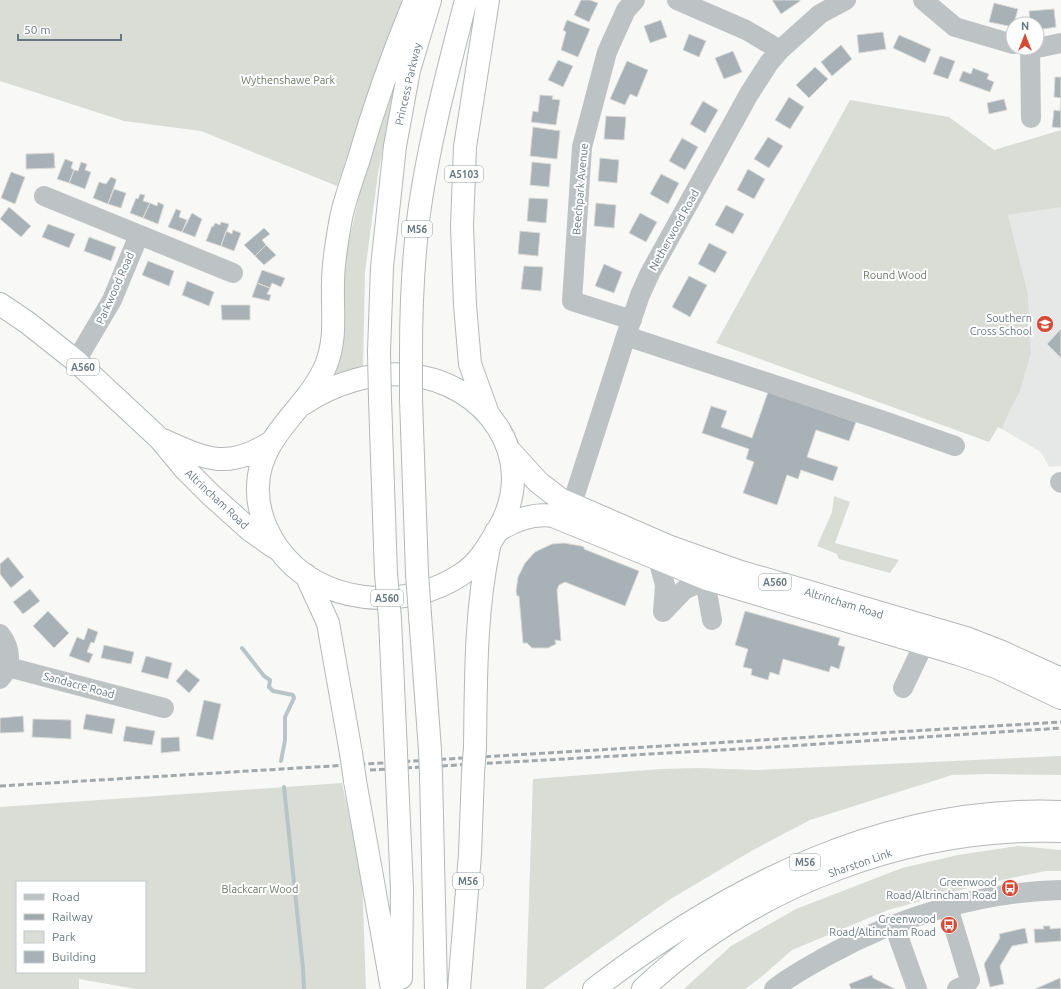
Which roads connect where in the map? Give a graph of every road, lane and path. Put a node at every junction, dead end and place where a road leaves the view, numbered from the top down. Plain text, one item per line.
1 (415, 0) edge
2 (430, 0) edge
3 (466, 0) edge
4 (488, 0) edge
5 (635, 0) edge
6 (677, 0) edge
7 (846, 0) edge
8 (923, 0) edge
9 (1005, 41) edge
10 (1061, 43) edge
11 (1045, 45) edge
12 (780, 50) junction
13 (1029, 56) edge
14 (1032, 118) dead end
15 (44, 196) dead end
16 (139, 235) junction
17 (233, 273) dead end
18 (0, 304) edge
19 (629, 328) junction
20 (76, 361) junction
21 (303, 404) junction
22 (488, 414) junction
23 (160, 439) junction
24 (270, 443) junction
25 (955, 446) dead end
26 (509, 450) junction
27 (572, 504) junction
28 (493, 539) junction
29 (281, 553) junction
30 (658, 559) junction
31 (306, 575) junction
32 (707, 579) junction
33 (712, 620) dead end
34 (0, 634) edge
35 (924, 644) junction
36 (4, 673) edge
37 (1061, 679) edge
38 (903, 688) dead end
39 (1061, 698) edge
40 (164, 708) dead end
41 (1053, 812) edge
42 (1061, 831) edge
43 (1061, 890) edge
44 (948, 908) junction
45 (894, 925) junction
46 (392, 989) edge
47 (401, 989) edge
48 (436, 989) edge
49 (459, 989) edge
50 (594, 989) edge
51 (643, 989) edge
52 (774, 989) edge
53 (917, 989) edge
54 (957, 989) edge

1 - 21 highway
2 - 47 highway, Princess Parkway / M56, bridge
3 - 48 highway, M56, bridge
4 - 22 highway, A5103
5 - 19 street, Beechpark Avenue
6 - 12 street
7 - 12 street, Netherwood Road
8 - 9 street
10 - 11 street
12 - 19 street, Netherwood Road
13 - 14 street
15 - 16 street
16 - 17 street
16 - 20 street, Parkwood Road
18 - 20 highway, Altrincham Road / A560
19 - 25 street
19 - 27 street, Netherwood Road
20 - 23 highway, Altrincham Road / A560
21 - 22 highway, A560
21 - 24 highway, A560
22 - 26 highway, A560
23 - 24 highway, Altrincham Road / A560
23 - 29 highway, Altrincham Road / A560
24 - 29 highway, A560
26 - 27 highway, Altrincham Road / A560
26 - 28 highway, A560
27 - 37 highway, Altrincham Road / A560
28 - 30 highway, Altrincham Road / A560
28 - 31 highway, A560
28 - 49 highway, M56, bridge
29 - 31 highway, A560
30 - 32 highway, Altrincham Road / A560
30 - 32 street
31 - 46 highway, bridge
32 - 33 street
32 - 35 highway, Altrincham Road / A560
34 - 36 street
35 - 38 street
35 - 39 highway, Altrincham Road / A560
36 - 40 street, Sandacre Road
41 - 50 highway, M56
42 - 51 highway, Sharston Link / M56
43 - 44 street
44 - 45 street
44 - 54 street
45 - 52 street
45 - 53 street

